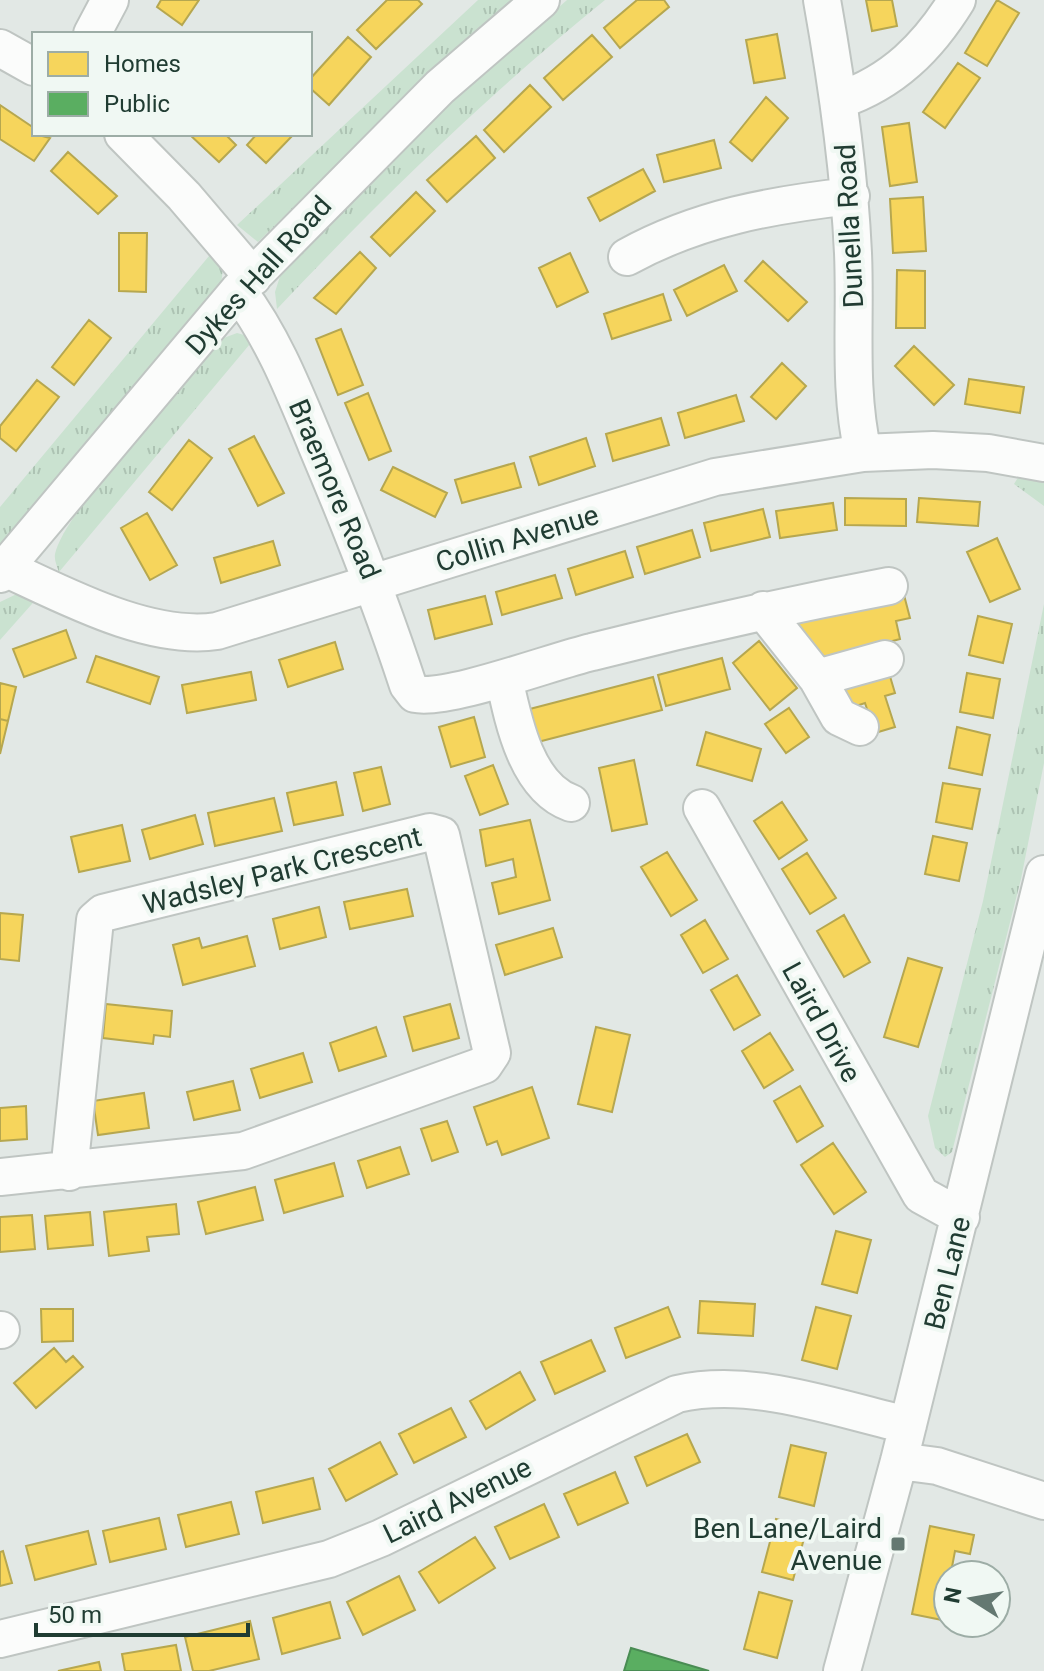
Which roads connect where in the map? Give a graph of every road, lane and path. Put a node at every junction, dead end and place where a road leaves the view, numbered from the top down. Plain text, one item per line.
1 (110, 0) edge
2 (541, 0) edge
3 (822, 0) edge
4 (957, 0) edge
5 (93, 32) edge
6 (0, 48) edge
7 (32, 66) edge
8 (840, 100) junction
9 (125, 136) edge
10 (851, 196) junction
11 (627, 257) dead end
12 (245, 284) junction
13 (863, 453) junction
14 (1044, 463) edge
15 (3, 571) edge
16 (375, 583) junction
17 (889, 586) dead end
18 (763, 610) junction
19 (885, 659) dead end
20 (504, 678) junction
21 (817, 678) junction
22 (860, 727) dead end
23 (571, 803) dead end
24 (702, 808) dead end
25 (1044, 874) edge
26 (69, 1172) junction
27 (0, 1177) edge
28 (961, 1217) junction
29 (908, 1425) junction
30 (899, 1461) junction
31 (1044, 1501) edge
32 (0, 1639) edge
33 (842, 1671) edge

1 - 5 street
2 - 12 street, Dykes Hall Road
3 - 8 street, Dunella Road
4 - 8 street
6 - 7 street
8 - 10 street, Dunella Road
9 - 12 street, Braemore Road
10 - 11 street
10 - 13 street, Dunella Road
12 - 15 street, Dykes Hall Road
12 - 16 street, Braemore Road
13 - 14 street, Collin Avenue
13 - 16 street, Collin Avenue
15 - 16 street, Collin Avenue
16 - 20 street, Braemore Road
17 - 18 street
18 - 20 street
18 - 21 street
19 - 21 street
20 - 23 street
21 - 22 street
24 - 28 street, Laird Drive
25 - 28 street, Ben Lane
26 - 26 street, Wadsley Park Crescent
26 - 27 street, Wadsley Park Crescent
28 - 29 street, Ben Lane
29 - 30 street, Ben Lane
29 - 32 street, Laird Avenue
30 - 31 street
30 - 33 street, Ben Lane

